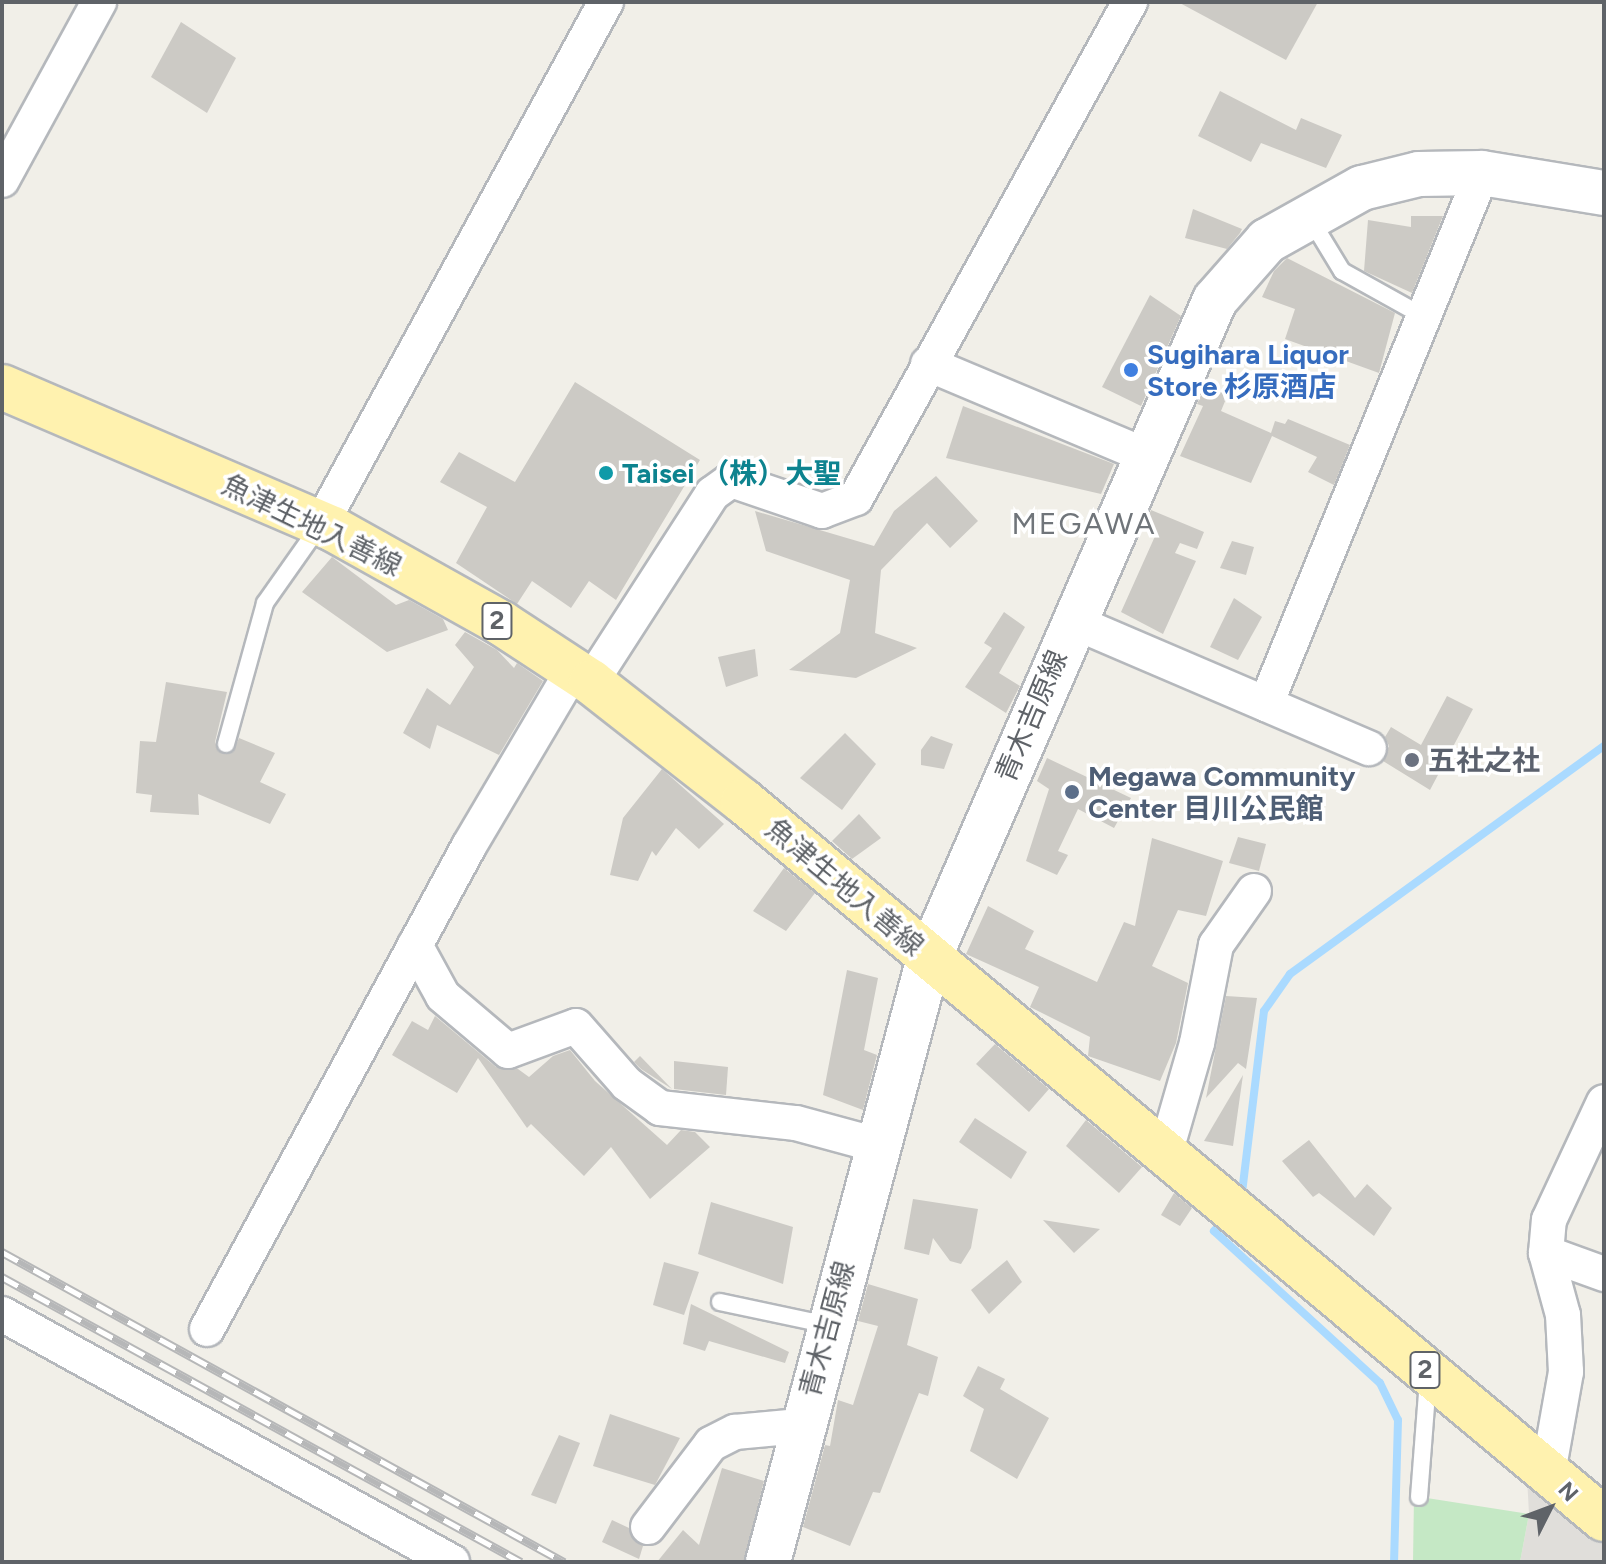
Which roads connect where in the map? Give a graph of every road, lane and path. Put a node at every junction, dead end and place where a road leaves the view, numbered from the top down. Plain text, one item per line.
1 (99, 2) edge
2 (606, 2) edge
3 (1130, 2) edge
4 (1482, 173) junction
5 (2, 180) edge
6 (1604, 193) edge
7 (1309, 215) junction
8 (1423, 316) junction
9 (928, 364) junction
10 (2, 387) edge
11 (1144, 455) junction
12 (321, 524) junction
13 (1072, 621) junction
14 (582, 676) junction
15 (1266, 704) junction
16 (226, 744) dead end
17 (1369, 748) dead end
18 (1254, 891) dead end
19 (415, 945) junction
20 (929, 958) junction
21 (1604, 1102) edge
22 (877, 1145) junction
23 (1165, 1154) junction
24 (1546, 1253) junction
25 (1604, 1274) edge
26 (720, 1302) dead end
27 (2, 1314) edge
28 (828, 1325) junction
29 (207, 1329) dead end
30 (1428, 1373) junction
31 (800, 1426) junction
32 (1548, 1473) junction
33 (1419, 1497) dead end
34 (1604, 1519) edge
35 (648, 1527) dead end
36 (452, 1562) edge
37 (768, 1562) edge

1 - 5 street
2 - 12 street
3 - 9 street
4 - 6 main road, 青木吉原線
4 - 7 main road, 青木吉原線
4 - 8 street
7 - 8 lane
7 - 11 main road, 青木吉原線
8 - 15 street
9 - 11 street
9 - 14 street
10 - 12 main road, 魚津生地入善線 / 2
11 - 13 main road, 青木吉原線
12 - 14 main road, 魚津生地入善線 / 2
12 - 16 lane
13 - 15 street
13 - 20 main road, 青木吉原線
14 - 19 street
14 - 20 main road, 魚津生地入善線 / 2
15 - 17 street
18 - 23 street
19 - 22 street
19 - 29 street
20 - 22 main road, 青木吉原線
20 - 23 main road, 魚津生地入善線 / 2
21 - 24 street
22 - 28 main road, 青木吉原線
23 - 30 main road, 魚津生地入善線 / 2
24 - 25 street
24 - 32 street
26 - 28 lane
27 - 36 street
28 - 31 main road, 青木吉原線
30 - 32 main road, 魚津生地入善線 / 2
30 - 33 lane
31 - 35 street
31 - 37 main road, 青木吉原線
32 - 34 main road, 魚津生地入善線 / 2

